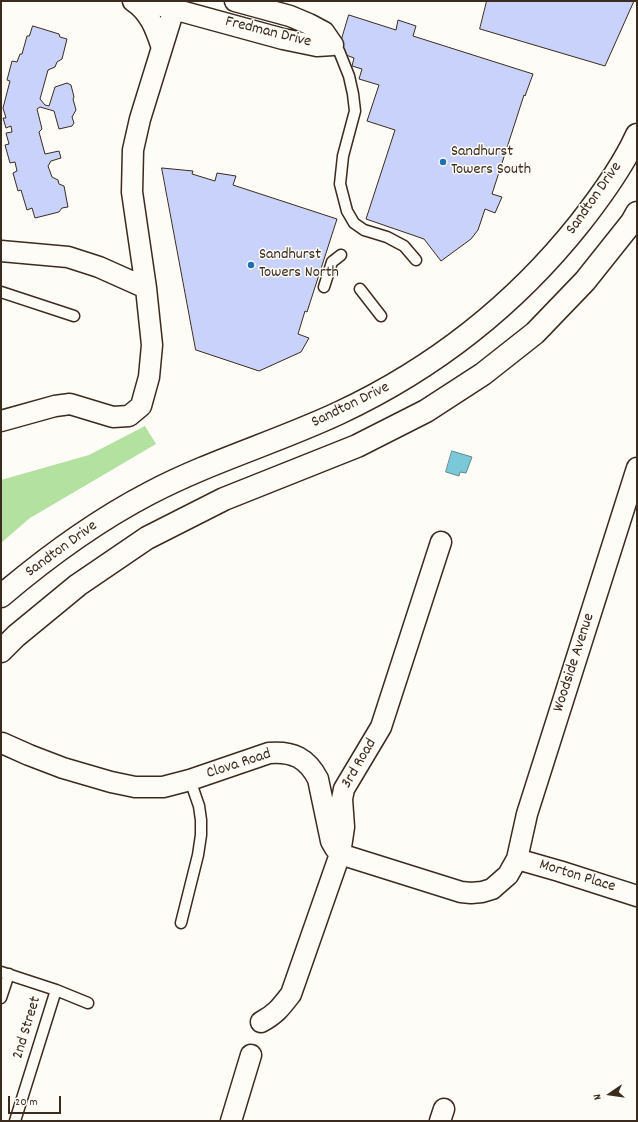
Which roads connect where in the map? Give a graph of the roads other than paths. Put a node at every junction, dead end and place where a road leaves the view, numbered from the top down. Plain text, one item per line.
1 (133, 1) edge
2 (144, 1) edge
3 (229, 1) edge
4 (235, 1) edge
5 (175, 5) edge
6 (224, 22) junction
7 (333, 45) junction
8 (162, 48) junction
9 (637, 135) edge
10 (637, 213) edge
11 (1, 250) edge
12 (341, 255) dead end
13 (416, 260) dead end
14 (324, 287) dead end
15 (146, 288) junction
16 (360, 289) dead end
17 (1, 292) edge
18 (74, 316) dead end
19 (382, 316) dead end
20 (1, 421) edge
21 (637, 468) edge
22 (441, 542) dead end
23 (1, 596) edge
24 (1, 651) edge
25 (2, 743) edge
26 (190, 780) junction
27 (340, 854) junction
28 (517, 859) junction
29 (637, 896) edge
30 (182, 923) dead end
31 (5, 973) edge
32 (56, 990) junction
33 (1, 998) edge
34 (88, 1003) dead end
35 (261, 1022) dead end
36 (251, 1055) dead end
37 (15, 1121) edge
38 (231, 1121) edge

1 - 8 street
2 - 5 street, Fredman Drive
3 - 6 street
4 - 7 street, Fredman Drive
5 - 6 street, Fredman Drive
5 - 8 street
6 - 7 street, Fredman Drive
7 - 13 lane
8 - 15 street
9 - 23 main road, Sandton Drive
10 - 24 main road
11 - 15 street
12 - 14 lane
15 - 20 street
16 - 19 lane
17 - 18 lane
21 - 28 street, Woodside Avenue
22 - 27 street, 3rd Road
25 - 26 street, Clova Road
26 - 27 street, Clova Road
26 - 30 lane
27 - 28 street
27 - 35 street, 3rd Road
28 - 29 street, Morton Place
31 - 32 lane
31 - 33 lane
32 - 34 lane
32 - 37 lane, 2nd Street
36 - 38 street

